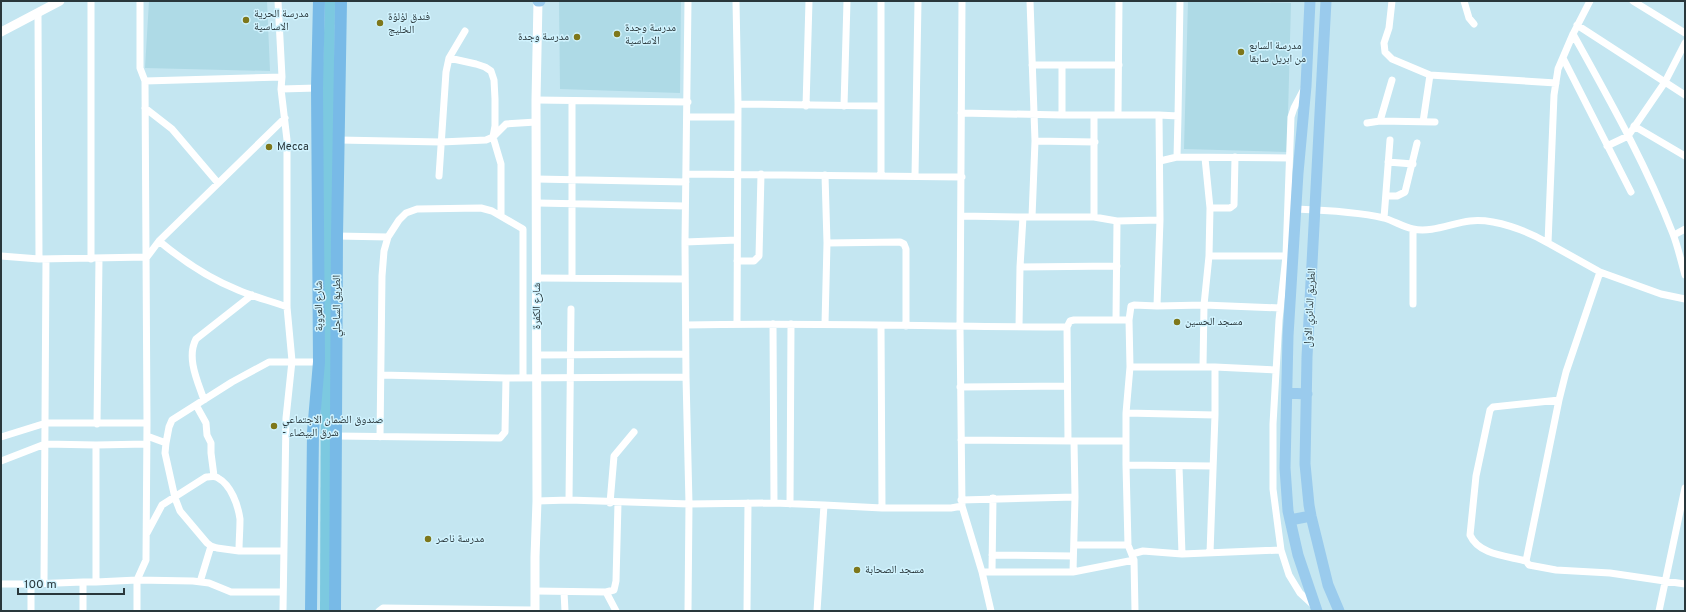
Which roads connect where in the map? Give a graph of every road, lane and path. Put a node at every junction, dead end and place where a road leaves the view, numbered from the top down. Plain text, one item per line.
1 (60, 1) edge
2 (91, 1) edge
3 (140, 1) edge
4 (278, 1) edge
5 (319, 1) edge
6 (341, 1) edge
7 (539, 1) edge
8 (688, 1) edge
9 (736, 1) edge
10 (809, 1) edge
11 (847, 1) edge
12 (881, 1) edge
13 (918, 1) edge
14 (962, 1) edge
15 (1030, 1) edge
16 (1119, 1) edge
17 (1180, 1) edge
18 (1326, 1) edge
19 (1392, 1) edge
20 (1464, 1) edge
21 (1590, 1) edge
22 (1633, 1) edge
23 (1308, 4) edge
24 (38, 13) junction
25 (1474, 24) dead end
26 (1577, 25) junction
27 (465, 31) dead end
28 (1, 32) edge
29 (1685, 33) edge
30 (1573, 34) junction
31 (1685, 43) edge
32 (449, 58) junction
33 (1562, 58) junction
34 (1032, 65) junction
35 (1062, 65) junction
36 (1119, 65) junction
37 (1430, 75) junction
38 (282, 77) junction
39 (1392, 80) dead end
40 (145, 81) junction
41 (1664, 82) junction
42 (1556, 83) junction
43 (1306, 86) junction
44 (317, 88) junction
45 (281, 89) junction
46 (1685, 95) edge
47 (536, 100) junction
48 (572, 101) junction
49 (688, 102) junction
50 (738, 104) junction
51 (1304, 104) junction
52 (1322, 104) junction
53 (806, 106) junction
54 (844, 106) junction
55 (881, 106) junction
56 (145, 108) junction
57 (961, 113) junction
58 (1034, 114) junction
59 (1118, 114) junction
60 (1062, 115) junction
61 (1094, 115) junction
62 (1159, 115) junction
63 (1178, 116) junction
64 (688, 117) junction
65 (737, 117) junction
66 (285, 118) junction
67 (1380, 121) junction
68 (536, 122) junction
69 (1423, 122) junction
70 (1435, 122) dead end
71 (1367, 123) dead end
72 (1634, 126) junction
73 (1628, 136) junction
74 (493, 137) junction
75 (339, 140) junction
76 (1390, 140) dead end
77 (1035, 141) junction
78 (441, 142) junction
79 (1096, 142) junction
80 (1417, 143) dead end
81 (1608, 146) junction
82 (1685, 156) edge
83 (1177, 157) junction
84 (1235, 157) junction
85 (1205, 158) junction
86 (1289, 158) junction
87 (1160, 161) junction
88 (1388, 162) junction
89 (1413, 164) junction
90 (686, 174) junction
91 (761, 174) junction
92 (737, 175) junction
93 (825, 175) junction
94 (881, 175) junction
95 (439, 176) dead end
96 (915, 176) junction
97 (962, 177) junction
98 (536, 179) junction
99 (573, 180) junction
100 (686, 182) junction
101 (218, 183) junction
102 (1631, 192) dead end
103 (1386, 196) junction
104 (536, 203) junction
105 (573, 203) junction
106 (685, 206) junction
107 (1210, 208) junction
108 (1296, 209) junction
109 (1316, 210) junction
110 (501, 216) junction
111 (961, 216) junction
112 (1023, 217) junction
113 (1032, 217) junction
114 (1094, 217) junction
115 (1384, 218) junction
116 (1160, 220) junction
117 (1117, 221) junction
118 (523, 229) junction
119 (1413, 229) junction
120 (1685, 229) edge
121 (537, 230) junction
122 (1674, 235) junction
123 (337, 236) junction
124 (388, 237) junction
125 (737, 240) junction
126 (160, 241) junction
127 (685, 242) junction
128 (827, 243) junction
129 (1548, 243) junction
130 (1, 256) edge
131 (1209, 256) junction
132 (1286, 256) junction
133 (147, 257) junction
134 (99, 258) junction
135 (43, 259) junction
136 (91, 259) junction
137 (737, 261) junction
138 (1117, 266) junction
139 (1020, 267) junction
140 (1600, 272) junction
141 (1685, 275) edge
142 (537, 278) junction
143 (572, 278) junction
144 (685, 279) junction
145 (252, 295) junction
146 (1685, 299) edge
147 (1413, 304) dead end
148 (1204, 305) junction
149 (1157, 306) junction
150 (288, 307) junction
151 (1280, 308) junction
152 (571, 309) dead end
153 (1116, 320) junction
154 (1130, 320) junction
155 (737, 324) junction
156 (772, 324) junction
157 (791, 324) junction
158 (825, 324) junction
159 (686, 325) junction
160 (881, 326) junction
161 (906, 326) junction
162 (960, 327) junction
163 (1019, 327) junction
164 (1067, 327) junction
165 (685, 354) junction
166 (537, 355) junction
167 (570, 355) junction
168 (292, 361) junction
169 (319, 362) junction
170 (1130, 367) junction
171 (1203, 367) junction
172 (1215, 367) junction
173 (1276, 370) junction
174 (381, 375) junction
175 (570, 377) junction
176 (686, 377) junction
177 (506, 378) junction
178 (523, 378) junction
179 (537, 378) junction
180 (1067, 386) junction
181 (960, 387) junction
182 (1287, 393) junction
183 (1307, 394) junction
184 (204, 400) junction
185 (1558, 400) junction
186 (196, 405) junction
187 (1126, 413) junction
188 (1215, 415) junction
189 (147, 423) junction
190 (46, 424) junction
191 (97, 424) junction
192 (634, 432) dead end
193 (336, 436) junction
194 (1, 437) edge
195 (380, 437) junction
196 (147, 440) junction
197 (961, 440) junction
198 (1071, 441) junction
199 (1126, 441) junction
200 (166, 443) junction
201 (45, 444) junction
202 (96, 445) junction
203 (1, 461) edge
204 (1126, 465) junction
205 (1179, 466) junction
206 (1212, 466) junction
207 (214, 476) junction
208 (1685, 488) edge
209 (1075, 497) junction
210 (175, 498) junction
211 (993, 498) junction
212 (569, 500) junction
213 (537, 501) junction
214 (774, 502) junction
215 (610, 503) junction
216 (618, 503) junction
217 (748, 503) junction
218 (961, 503) junction
219 (689, 504) junction
220 (790, 504) junction
221 (824, 505) junction
222 (882, 508) junction
223 (1311, 516) junction
224 (1290, 520) junction
225 (146, 536) junction
226 (1074, 545) junction
227 (1128, 545) junction
228 (211, 546) junction
229 (1281, 550) junction
230 (239, 551) junction
231 (283, 551) junction
232 (1210, 553) junction
233 (1182, 554) junction
234 (992, 556) junction
235 (1073, 556) junction
236 (1133, 557) junction
237 (1526, 561) junction
238 (982, 572) junction
239 (992, 572) junction
240 (1072, 572) junction
241 (137, 580) junction
242 (1665, 581) junction
243 (83, 582) junction
244 (96, 582) junction
245 (200, 582) junction
246 (44, 583) junction
247 (1, 584) edge
248 (31, 584) junction
249 (1685, 584) edge
250 (536, 591) junction
251 (283, 592) junction
252 (564, 592) junction
253 (606, 592) junction
254 (1316, 608) edge
255 (416, 609) edge
256 (31, 611) edge
257 (83, 611) edge
258 (137, 611) edge
259 (283, 611) edge
260 (310, 611) edge
261 (335, 611) edge
262 (379, 611) edge
263 (536, 611) edge
264 (565, 611) edge
265 (616, 611) edge
266 (688, 611) edge
267 (746, 611) edge
268 (817, 611) edge
269 (990, 611) edge
270 (1135, 611) edge
271 (1339, 611) edge
272 (1659, 611) edge

1 - 24 street
2 - 136 street
3 - 40 street
4 - 38 street
5 - 44 highway, شارع العروبة
6 - 75 highway, الطريق الساحلي
7 - 47 street, شارع الكفرة
8 - 49 street
9 - 50 street
10 - 53 street
11 - 54 street
12 - 55 street
13 - 96 street
14 - 57 street
15 - 34 street
16 - 36 street
17 - 63 street
18 - 52 main road, الطريق الدائري الاول
19 - 37 street
20 - 25 street
21 - 26 street
22 - 29 street
23 - 43 main road, الطريق الدائري الاول
24 - 28 street
24 - 135 street
26 - 30 street
26 - 41 street
27 - 32 street
30 - 33 street
30 - 73 street
31 - 41 street
32 - 74 street
32 - 78 street
33 - 42 street
33 - 81 street
34 - 35 street
34 - 58 street
35 - 36 street
35 - 60 street
36 - 59 street
37 - 42 street
37 - 69 street
38 - 40 street
38 - 45 street
39 - 67 street
40 - 56 street
41 - 46 street
41 - 72 street
42 - 129 street
43 - 51 main road, الطريق الدائري الاول
43 - 86 street
44 - 45 street
44 - 169 highway, شارع العروبة
45 - 66 street
47 - 48 street
47 - 68 street, شارع الكفرة
48 - 49 street
48 - 99 street
49 - 64 street
50 - 53 street
50 - 65 street
51 - 52 main road
51 - 108 main road, الطريق الدائري الاول
52 - 109 main road, الطريق الدائري الاول
53 - 54 street
54 - 55 street
55 - 94 street
56 - 101 street
56 - 133 street
57 - 58 street
57 - 97 street
58 - 60 street
58 - 77 street
59 - 61 street
59 - 62 street
60 - 61 street
61 - 79 street
62 - 63 street
62 - 87 street
63 - 83 street
64 - 65 street
64 - 90 street
65 - 92 street
66 - 101 street
66 - 150 street
67 - 69 street
67 - 71 street
68 - 74 street
68 - 98 street, شارع الكفرة
69 - 70 street
72 - 73 street
72 - 82 street
73 - 81 street
73 - 122 street
74 - 78 street
74 - 110 street
75 - 78 street
75 - 123 highway, الطريق الساحلي
76 - 88 street
77 - 79 street
77 - 113 street
78 - 95 street
79 - 114 street
80 - 89 street
81 - 102 street
83 - 85 street
83 - 87 street
84 - 85 street
84 - 86 street
84 - 107 street
85 - 107 street
86 - 132 street
87 - 116 street
88 - 89 street
88 - 103 street
89 - 103 street
90 - 92 street
90 - 100 street
91 - 92 street
91 - 93 street
91 - 137 street
92 - 125 street
93 - 94 street
93 - 128 street
94 - 96 street
96 - 97 street
97 - 111 street
98 - 99 street
98 - 104 street, شارع الكفرة
99 - 100 street
99 - 105 street
100 - 106 street
101 - 126 street
103 - 115 street
104 - 105 street
104 - 121 street, شارع الكفرة
105 - 106 street
105 - 143 street
106 - 127 street
107 - 131 street
108 - 109 street
108 - 182 main road, الطريق الدائري الاول
109 - 115 street
109 - 183 main road, الطريق الدائري الاول
110 - 118 street
110 - 124 street
111 - 112 street
111 - 162 street
112 - 113 street
112 - 139 street
113 - 114 street
114 - 117 street
115 - 119 street
116 - 117 street
116 - 149 street
117 - 138 street
118 - 121 street
118 - 178 street
119 - 129 street
119 - 147 street
120 - 122 street
121 - 142 street, شارع الكفرة
122 - 141 street
123 - 124 street
123 - 193 highway, الطريق الساحلي
124 - 174 street
125 - 127 street
125 - 137 street
126 - 133 street
126 - 145 street
127 - 144 street
128 - 158 street
128 - 161 street
129 - 140 street
130 - 135 street
131 - 132 street
131 - 148 street
132 - 151 street
133 - 134 street
133 - 189 street
134 - 136 street
134 - 191 street
135 - 136 street
135 - 190 street
137 - 155 street
138 - 139 street
138 - 153 street
139 - 163 street
140 - 146 street
140 - 185 street
142 - 143 street
142 - 166 street, شارع الكفرة
143 - 144 street
144 - 159 street
145 - 150 street
145 - 184 street
148 - 149 street
148 - 151 street
148 - 171 street
149 - 154 street
150 - 168 street
151 - 173 street
152 - 167 street
153 - 154 street
153 - 164 street
154 - 170 street
155 - 156 street
155 - 159 street
156 - 157 street
156 - 214 street
157 - 158 street
157 - 220 street
158 - 160 street
159 - 165 street
160 - 161 street
160 - 222 street
161 - 162 street
162 - 163 street
162 - 181 street
163 - 164 street
164 - 180 street
165 - 167 street
165 - 176 street
166 - 167 street
166 - 179 street, شارع الكفرة
167 - 175 street
168 - 169 street
168 - 184 street
168 - 231 street
169 - 260 highway, شارع العروبة
170 - 171 street
170 - 187 street
171 - 172 street
172 - 173 street
172 - 188 street
173 - 229 street
174 - 177 street
174 - 195 street
175 - 176 street
175 - 179 street
175 - 212 street
176 - 219 street
177 - 178 street
177 - 195 street
178 - 179 street
179 - 213 street, شارع الكفرة
180 - 181 street
180 - 198 street
181 - 197 street
182 - 183 main road
182 - 224 main road, الطريق الدائري الاول
183 - 223 main road, الطريق الدائري الاول
184 - 186 street
185 - 237 street
185 - 237 street
186 - 200 street
186 - 207 street
187 - 188 street
187 - 199 street
188 - 206 street
189 - 191 street
189 - 196 street
190 - 191 street
190 - 194 street
190 - 201 street
192 - 215 street
193 - 195 street
193 - 261 highway, الطريق الساحلي
196 - 200 street
196 - 202 street
196 - 225 street
197 - 198 street
197 - 218 street
198 - 199 street
198 - 209 street
199 - 204 street
200 - 210 street
201 - 202 street
201 - 203 street
201 - 246 street
202 - 244 street
204 - 205 street
204 - 227 street
205 - 206 street
205 - 233 street
206 - 232 street
207 - 210 street
207 - 230 street
208 - 242 street
209 - 211 street
209 - 226 street
210 - 225 street
210 - 228 street
211 - 218 street
211 - 234 street
212 - 213 street
212 - 215 street
213 - 250 street, شارع الكفرة
214 - 217 street
214 - 220 street
215 - 216 street
216 - 219 street
216 - 253 street
217 - 219 street
217 - 267 street
218 - 222 street
218 - 238 street
219 - 266 street
220 - 221 street
221 - 222 street
221 - 268 street
223 - 224 main road
223 - 271 main road, الطريق الدائري الاول
224 - 254 main road, الطريق الدائري الاول
225 - 241 street
226 - 227 street
226 - 235 street
227 - 236 street
228 - 230 street
228 - 245 street
229 - 232 street
229 - 254 street
230 - 231 street
231 - 251 street
232 - 233 street
233 - 236 street
234 - 235 street
234 - 239 street
235 - 240 street
236 - 240 street
236 - 270 street
237 - 242 street
238 - 239 street
238 - 269 street
239 - 240 street
241 - 244 street
241 - 245 street
241 - 258 street
242 - 249 street
242 - 272 street
243 - 244 street
243 - 246 street
243 - 257 street
245 - 251 street
246 - 248 street
247 - 248 street
248 - 256 street
250 - 252 street
250 - 263 street, شارع الكفرة
251 - 259 street
252 - 253 street
252 - 264 street
253 - 265 street
255 - 262 street
255 - 263 street

